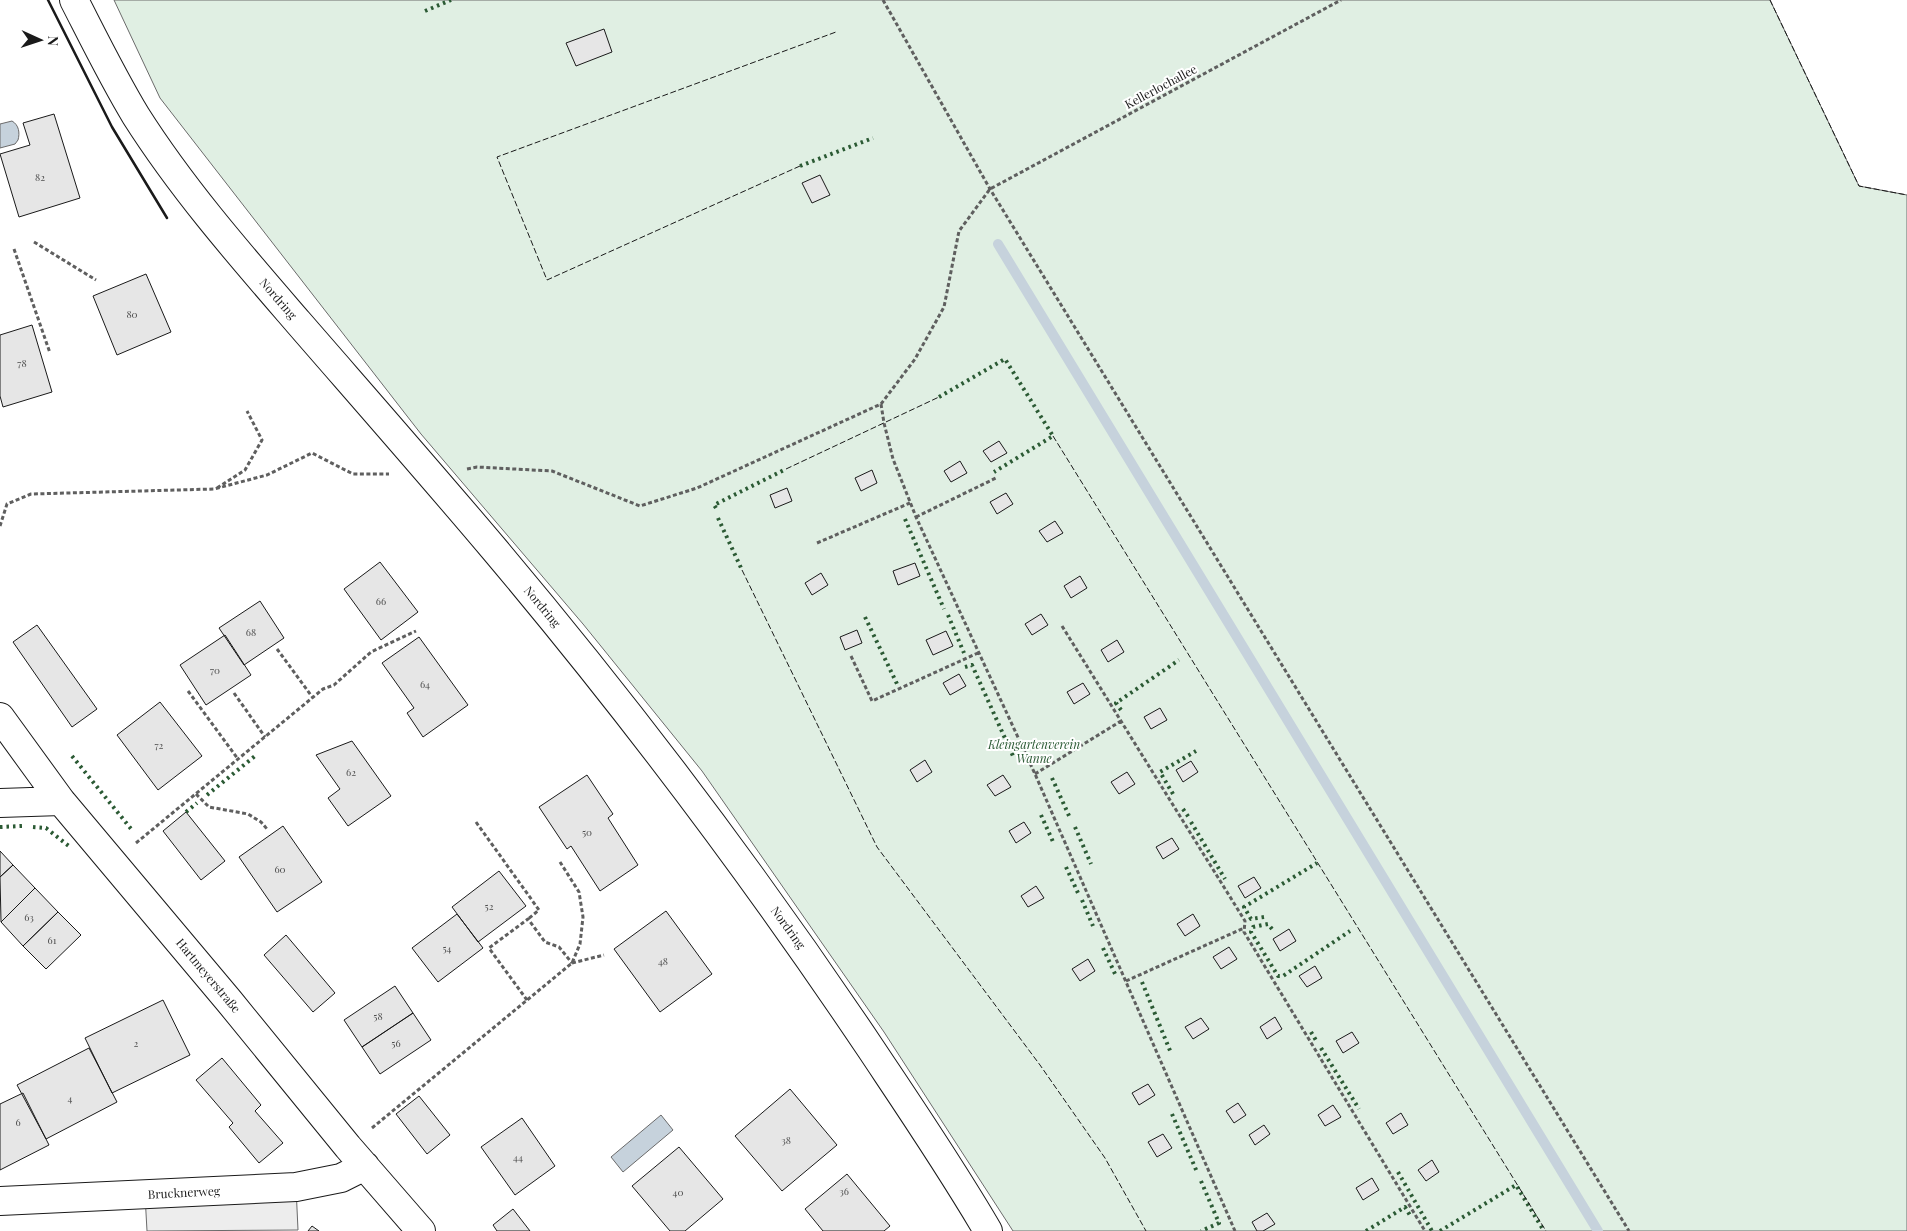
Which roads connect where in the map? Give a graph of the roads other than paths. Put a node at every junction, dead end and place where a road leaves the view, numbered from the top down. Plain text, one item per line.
1 (74, 0) edge
2 (0, 717) edge
3 (61, 801) junction
4 (0, 803) edge
5 (365, 1166) junction
6 (0, 1201) edge
7 (421, 1231) edge
8 (988, 1231) edge

1 - 8 street, Nordring
2 - 3 street, Hartmeyerstraße
3 - 4 street
3 - 5 street, Hartmeyerstraße
5 - 6 street, Brucknerweg
5 - 7 street, Hartmeyerstraße

